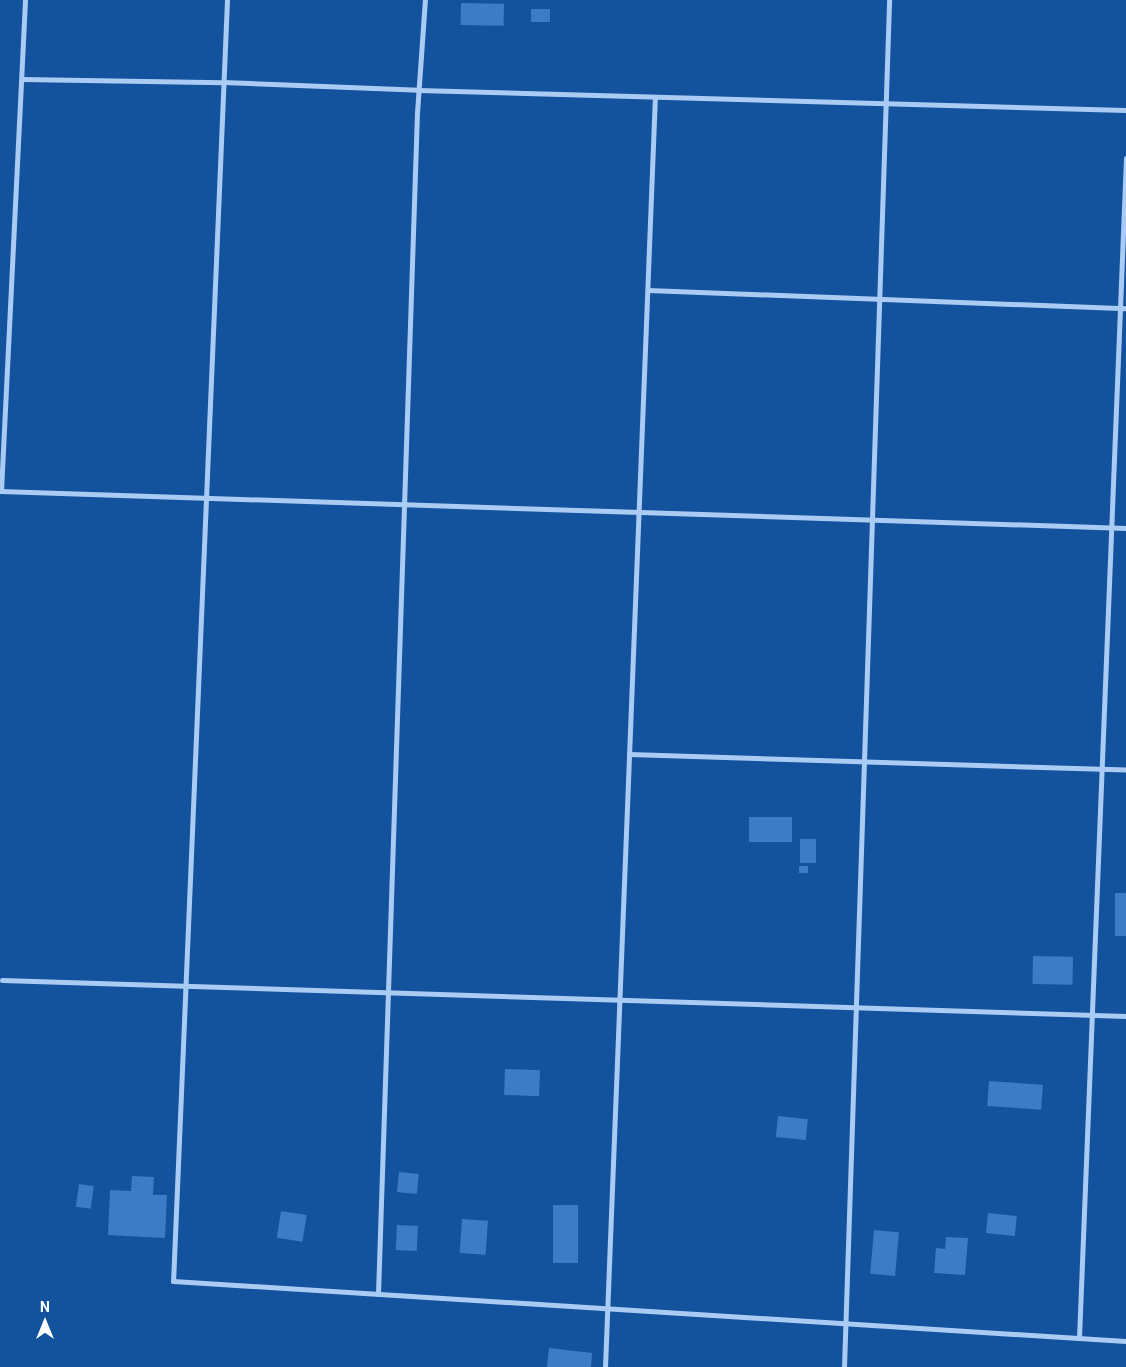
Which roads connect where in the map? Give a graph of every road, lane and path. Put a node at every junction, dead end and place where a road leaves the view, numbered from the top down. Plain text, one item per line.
1 (25, 0) edge
2 (227, 0) edge
3 (425, 0) edge
4 (889, 0) edge
5 (22, 78) junction
6 (223, 82) junction
7 (418, 90) junction
8 (655, 96) junction
9 (886, 103) junction
10 (1126, 110) edge
11 (1126, 158) edge
12 (648, 290) junction
13 (879, 298) junction
14 (1123, 308) edge
15 (1, 491) edge
16 (205, 498) junction
17 (404, 504) junction
18 (639, 512) junction
19 (872, 520) junction
20 (1111, 527) junction
21 (1126, 528) edge
22 (629, 754) junction
23 (864, 761) junction
24 (1102, 769) junction
25 (1126, 770) edge
26 (2, 980) dead end
27 (184, 986) junction
28 (388, 993) junction
29 (619, 1000) junction
30 (856, 1008) junction
31 (1092, 1015) junction
32 (1126, 1016) edge
33 (378, 1294) junction
34 (607, 1308) junction
35 (846, 1323) junction
36 (1079, 1338) junction
37 (1126, 1341) edge
38 (605, 1367) edge
39 (844, 1367) edge

1 - 5 street
2 - 6 street
3 - 7 street
4 - 9 street
5 - 6 street
5 - 15 street
6 - 7 street
6 - 16 street
7 - 8 street
7 - 17 street
8 - 9 street
8 - 12 street
9 - 10 street
9 - 13 street
11 - 14 street
12 - 13 street
12 - 18 street
13 - 14 street
13 - 19 street
14 - 20 street
15 - 16 street
16 - 17 street
16 - 27 street
17 - 18 street
17 - 28 street
18 - 19 street
18 - 22 street
19 - 20 street
19 - 23 street
20 - 21 street
20 - 24 street
22 - 23 street
22 - 29 street
23 - 24 street
23 - 30 street
24 - 25 street
24 - 31 street
26 - 27 street
27 - 28 street
27 - 33 street
28 - 29 street
28 - 33 street
29 - 30 street
29 - 34 street
30 - 31 street
30 - 35 street
31 - 32 street
31 - 36 street
33 - 34 street
34 - 35 street
34 - 38 street
35 - 36 street
35 - 39 street
36 - 37 street

